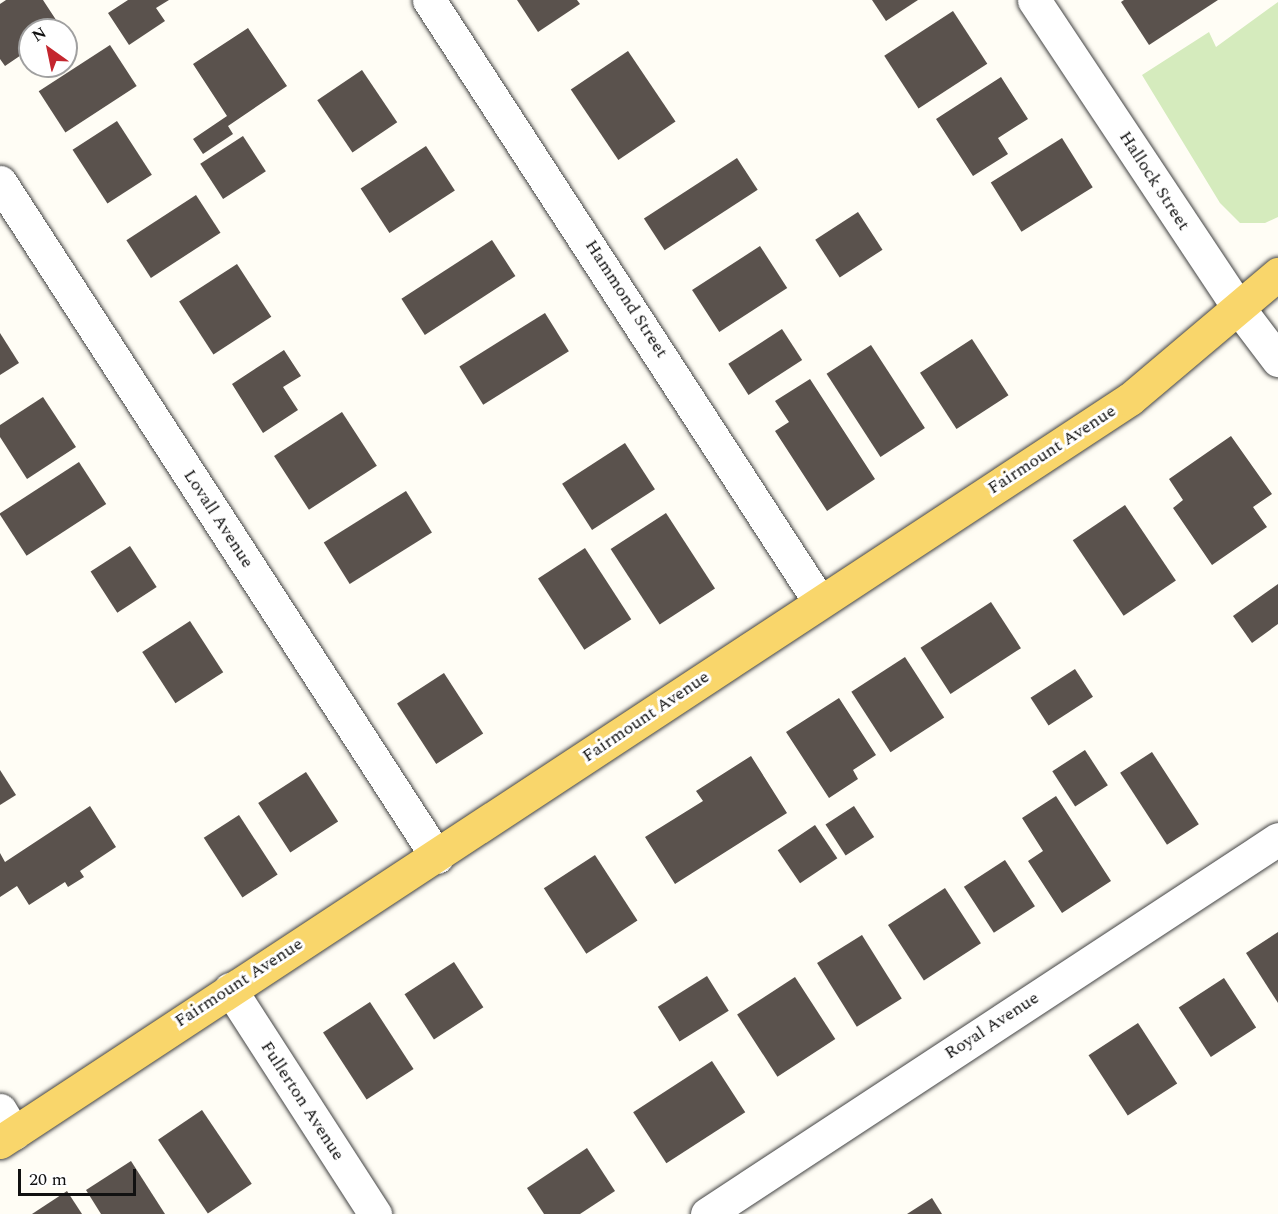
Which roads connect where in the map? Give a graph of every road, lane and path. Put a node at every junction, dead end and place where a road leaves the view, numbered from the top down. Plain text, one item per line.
1 (429, 0) edge
2 (1034, 0) edge
3 (0, 182) edge
4 (1278, 274) edge
5 (1240, 310) junction
6 (1278, 360) edge
7 (819, 601) junction
8 (1278, 839) edge
9 (437, 857) junction
10 (230, 989) junction
11 (5, 1128) edge
12 (375, 1214) edge
13 (707, 1214) edge

1 - 7 street, Hammond Street
2 - 5 street, Hallock Street
3 - 9 street, Lovall Avenue
4 - 5 main road, Fairmount Avenue
5 - 6 street, Hallock Street
5 - 7 main road, Fairmount Avenue
7 - 9 main road, Fairmount Avenue
8 - 13 street, Royal Avenue
9 - 10 main road, Fairmount Avenue
10 - 11 main road, Fairmount Avenue
10 - 12 street, Fullerton Avenue

